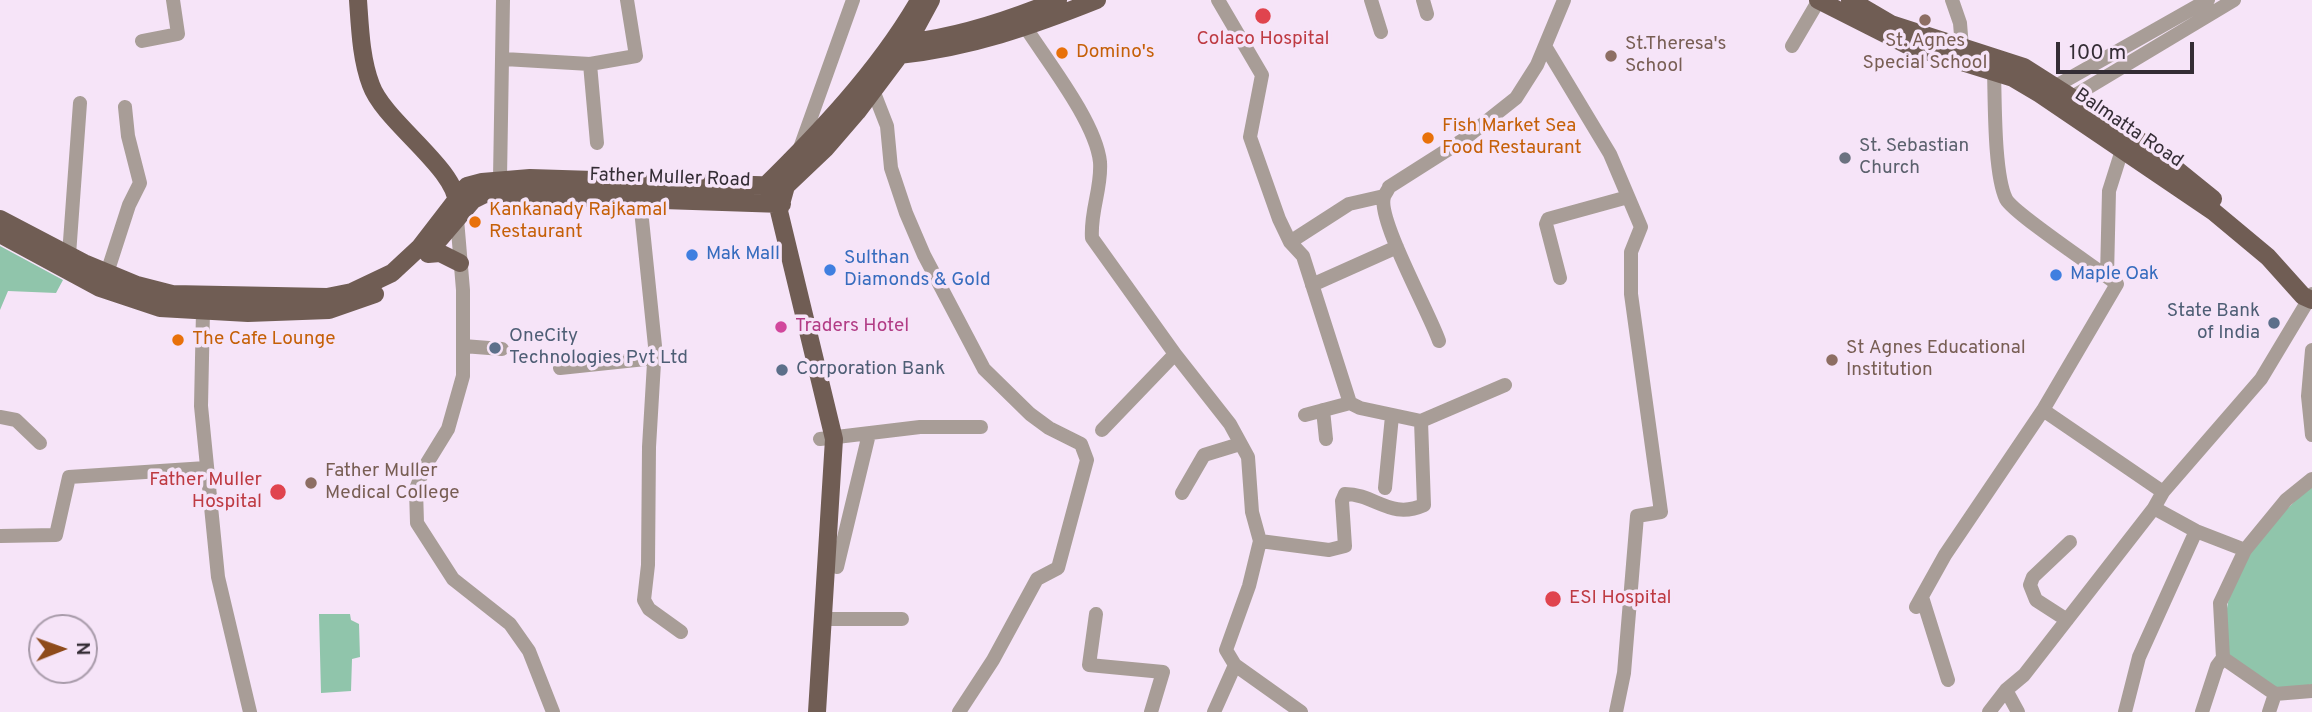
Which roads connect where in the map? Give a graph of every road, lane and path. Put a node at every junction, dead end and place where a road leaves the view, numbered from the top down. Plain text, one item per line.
1 (173, 0) edge
2 (358, 0) edge
3 (503, 0) edge
4 (627, 0) edge
5 (853, 0) edge
6 (919, 0) edge
7 (931, 0) edge
8 (1058, 0) edge
9 (1097, 0) edge
10 (1218, 0) edge
11 (1371, 0) edge
12 (1564, 0) edge
13 (1818, 0) edge
14 (1850, 0) edge
15 (1952, 0) edge
16 (2208, 0) edge
17 (2234, 0) edge
18 (1024, 21) junction
19 (1381, 32) dead end
20 (142, 41) dead end
21 (898, 45) junction
22 (1545, 46) junction
23 (1792, 46) dead end
24 (1962, 48) junction
25 (504, 58) junction
26 (590, 64) junction
27 (1994, 71) junction
28 (869, 82) junction
29 (2048, 90) junction
30 (2064, 102) junction
31 (80, 103) dead end
32 (125, 107) dead end
33 (597, 143) dead end
34 (2122, 150) junction
35 (798, 153) junction
36 (500, 178) junction
37 (762, 195) junction
38 (784, 195) junction
39 (1384, 196) junction
40 (458, 197) junction
41 (1628, 197) junction
42 (640, 200) junction
43 (0, 219) edge
44 (457, 219) junction
45 (0, 234) edge
46 (1290, 242) junction
47 (1397, 247) junction
48 (428, 254) junction
49 (69, 255) junction
50 (460, 262) junction
51 (107, 273) junction
52 (2107, 276) junction
53 (1560, 278) dead end
54 (1312, 285) junction
55 (2310, 297) edge
56 (203, 311) junction
57 (2312, 322) edge
58 (1439, 341) dead end
59 (463, 346) junction
60 (502, 349) dead end
61 (2312, 350) edge
62 (1175, 354) junction
63 (655, 358) junction
64 (560, 368) dead end
65 (1505, 385) dead end
66 (1350, 402) junction
67 (1324, 410) junction
68 (2043, 410) junction
69 (1305, 415) dead end
70 (1392, 416) junction
71 (0, 417) edge
72 (1421, 421) junction
73 (981, 427) dead end
74 (1102, 430) dead end
75 (869, 434) junction
76 (2312, 435) edge
77 (827, 439) junction
78 (1326, 439) dead end
79 (40, 443) dead end
80 (1240, 444) junction
81 (206, 468) junction
82 (2312, 480) edge
83 (1385, 488) dead end
84 (2163, 492) junction
85 (1182, 493) dead end
86 (2154, 508) junction
87 (2196, 531) junction
88 (0, 536) edge
89 (1261, 541) junction
90 (2070, 542) dead end
91 (2245, 550) junction
92 (837, 567) dead end
93 (1096, 614) dead end
94 (822, 619) junction
95 (902, 619) dead end
96 (2067, 620) junction
97 (681, 632) dead end
98 (2222, 658) junction
99 (1236, 665) junction
100 (1948, 680) dead end
101 (2006, 690) junction
102 (2312, 691) edge
103 (2275, 694) junction
104 (250, 712) edge
105 (553, 712) edge
106 (817, 712) edge
107 (959, 712) edge
108 (1151, 712) edge
109 (1214, 712) edge
110 (1301, 712) edge
111 (1616, 712) edge
112 (1989, 712) edge
113 (2018, 712) edge
114 (2125, 712) edge
115 (2202, 712) edge
116 (2270, 712) edge

1 - 20 street
2 - 40 main road
3 - 25 street
4 - 26 street
5 - 35 street
6 - 21 main road, Father Muller Road
7 - 21 main road
8 - 18 main road
9 - 18 main road
10 - 46 street
11 - 19 street
12 - 22 street
13 - 23 street
13 - 27 main road, Balmatta Road
14 - 24 main road
15 - 24 street
16 - 29 street
17 - 30 street
18 - 21 main road
18 - 62 street
21 - 28 main road, Father Muller Road
22 - 39 street
22 - 41 street
24 - 29 main road
25 - 26 street
25 - 36 street
26 - 33 street
27 - 29 main road, Balmatta Road
27 - 52 street
28 - 35 main road, Father Muller Road
28 - 38 main road
28 - 107 street
29 - 30 main road, Balmatta Road
30 - 34 main road, Balmatta Road
30 - 55 main road
31 - 49 street
32 - 51 street
34 - 52 street
34 - 55 main road, Balmatta Road
35 - 37 main road, Father Muller Road
36 - 37 main road
36 - 40 main road
37 - 38 main road
37 - 42 main road, Father Muller Road
38 - 77 main road
39 - 46 street
39 - 47 street
40 - 44 main road
40 - 51 main road
41 - 53 street
41 - 111 street
42 - 44 main road, Father Muller Road
42 - 63 street
43 - 49 main road
44 - 48 main road
44 - 50 street
45 - 56 main road
46 - 54 street
47 - 54 street
47 - 58 street
48 - 50 main road
48 - 56 main road
49 - 51 main road
50 - 59 street
52 - 68 street
54 - 66 street
55 - 57 street
55 - 84 street
56 - 81 street
59 - 60 street
59 - 105 street
61 - 76 street
62 - 74 street
62 - 80 street
63 - 64 street
63 - 97 street
65 - 72 street
66 - 67 street
66 - 70 street
67 - 69 street
67 - 78 street
68 - 84 street
68 - 100 street
70 - 72 street
70 - 83 street
71 - 79 street
72 - 89 street
73 - 75 street
75 - 77 street
75 - 92 street
77 - 94 main road
80 - 85 street
80 - 89 street
81 - 88 street
81 - 104 street
82 - 91 street
84 - 86 street
86 - 87 street
86 - 96 street
87 - 91 street
87 - 114 street
89 - 99 street
90 - 96 street
91 - 98 street
93 - 108 street
94 - 95 street
94 - 106 main road
96 - 101 street
98 - 103 street
98 - 115 street
99 - 109 street
99 - 110 street
101 - 112 street
101 - 113 street
102 - 103 street
103 - 116 street

